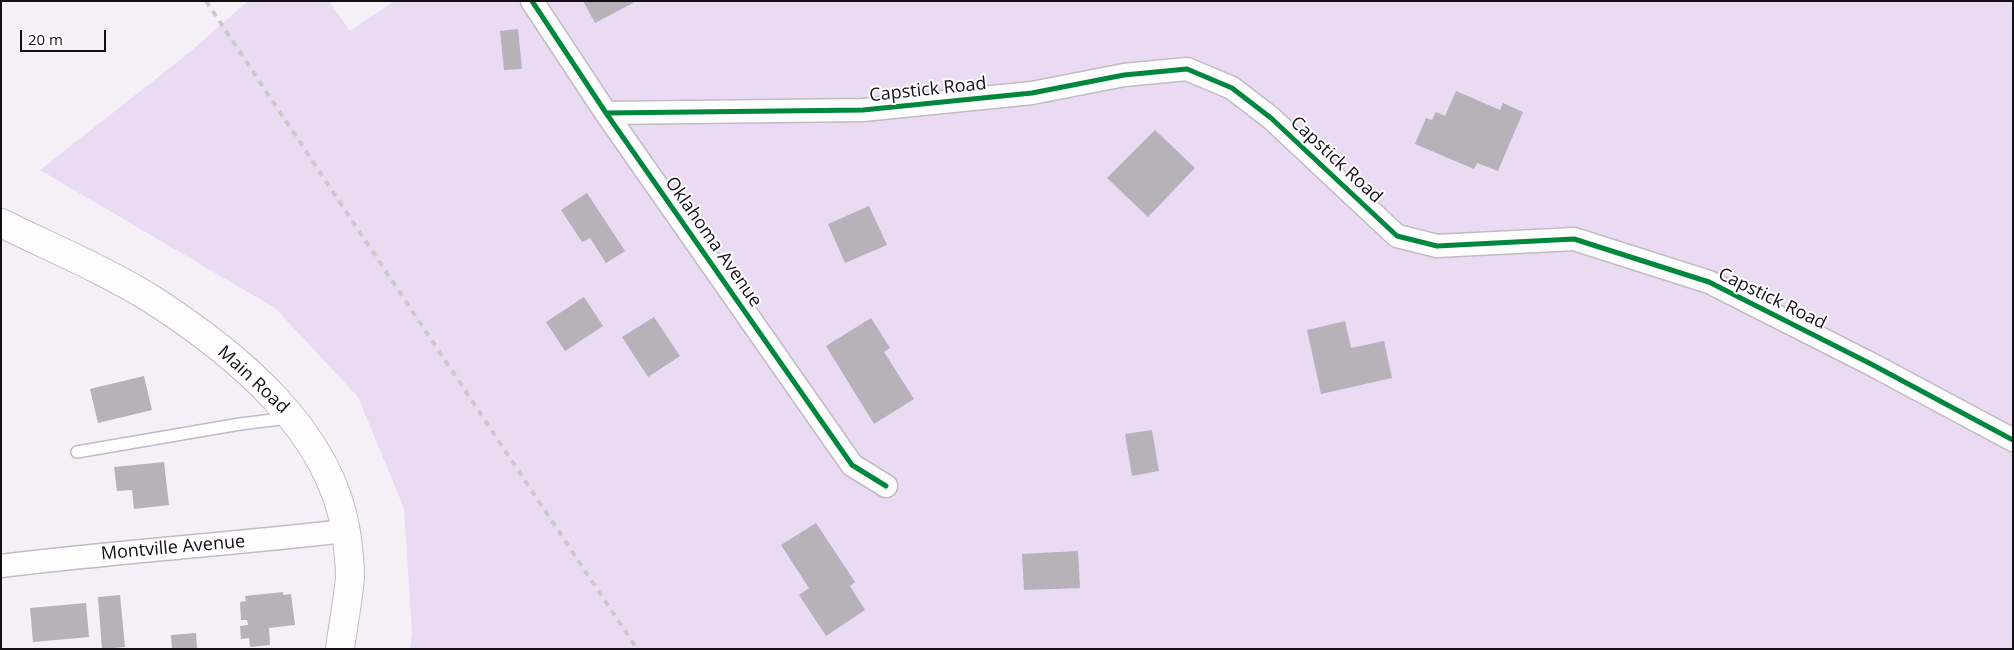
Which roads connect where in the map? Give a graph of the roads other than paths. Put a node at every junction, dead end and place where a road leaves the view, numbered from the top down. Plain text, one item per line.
1 (532, 1) edge
2 (606, 113) junction
3 (1, 223) edge
4 (293, 418) junction
5 (2013, 440) edge
6 (77, 452) dead end
7 (886, 486) dead end
8 (345, 531) junction
9 (1, 566) edge
10 (340, 649) edge

1 - 2 street, Oklahoma Avenue
2 - 5 street, Capstick Road
2 - 7 street, Oklahoma Avenue
3 - 4 main road, Main Road
4 - 6 lane
4 - 8 main road, Main Road
8 - 9 street, Montville Avenue
8 - 10 main road, Main Road

